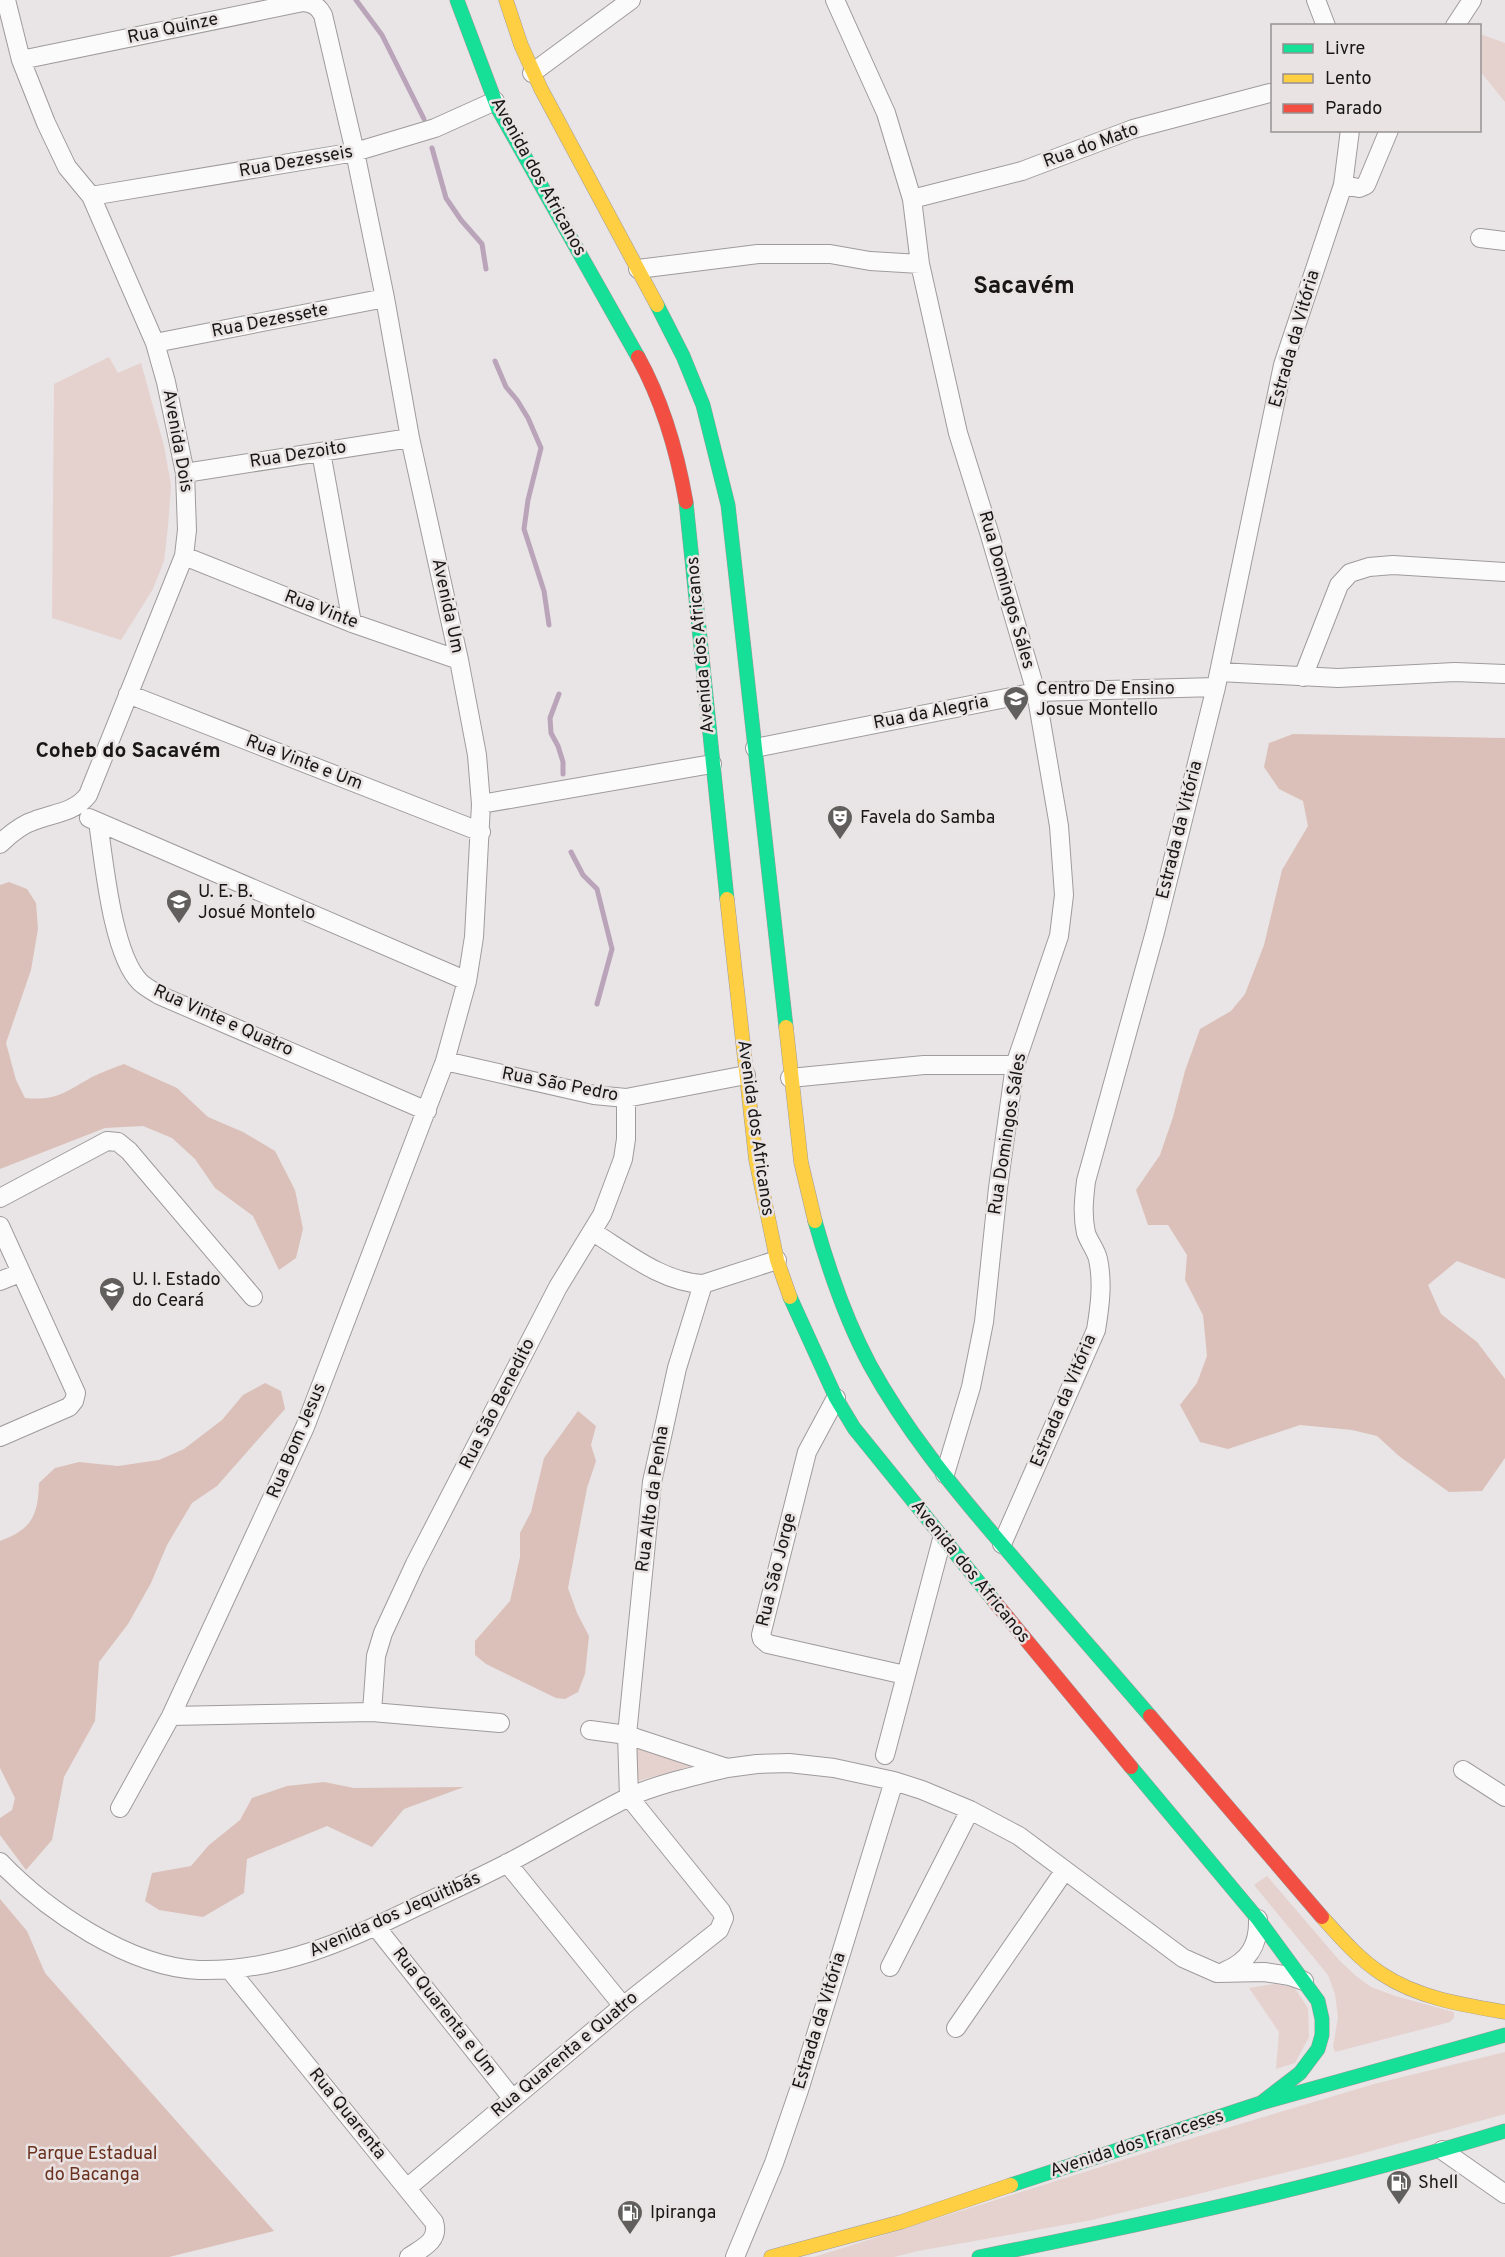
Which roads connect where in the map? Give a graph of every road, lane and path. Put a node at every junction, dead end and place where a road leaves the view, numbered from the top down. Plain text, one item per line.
1 (6, 0) edge
2 (457, 0) edge
3 (506, 0) edge
4 (631, 0) edge
5 (835, 0) edge
6 (1316, 0) edge
7 (1472, 0) edge
8 (1325, 24) edge
9 (1456, 24) edge
10 (21, 60) junction
11 (532, 73) junction
12 (1270, 93) dead end
13 (496, 105) junction
14 (527, 131) dead end
15 (1350, 132) edge
16 (1388, 132) edge
17 (567, 142) junction
18 (553, 146) dead end
19 (355, 152) junction
20 (1342, 185) junction
21 (91, 196) junction
22 (912, 199) junction
23 (1480, 238) dead end
24 (1505, 241) edge
25 (920, 264) junction
26 (638, 269) junction
27 (386, 298) junction
28 (155, 343) junction
29 (410, 438) junction
30 (321, 452) junction
31 (185, 473) junction
32 (184, 556) junction
33 (1505, 572) edge
34 (352, 623) junction
35 (459, 660) junction
36 (1505, 674) edge
37 (1303, 677) junction
38 (1217, 680) junction
39 (1036, 692) junction
40 (128, 694) junction
41 (755, 748) junction
42 (712, 764) junction
43 (482, 804) junction
44 (70, 810) junction
45 (98, 822) junction
46 (481, 832) junction
47 (0, 844) edge
48 (467, 981) junction
49 (445, 1061) junction
50 (1015, 1065) junction
51 (746, 1075) junction
52 (790, 1078) junction
53 (626, 1098) junction
54 (427, 1111) junction
55 (0, 1198) edge
56 (0, 1226) edge
57 (593, 1232) junction
58 (777, 1260) junction
59 (20, 1273) junction
60 (0, 1281) edge
61 (703, 1284) junction
62 (253, 1297) dead end
63 (836, 1398) junction
64 (0, 1437) edge
65 (941, 1477) junction
66 (942, 1539) junction
67 (1002, 1544) junction
68 (905, 1676) junction
69 (372, 1712) junction
70 (171, 1716) junction
71 (500, 1724) dead end
72 (590, 1730) dead end
73 (627, 1736) junction
74 (885, 1755) dead end
75 (727, 1767) junction
76 (1462, 1770) dead end
77 (894, 1780) junction
78 (1504, 1795) edge
79 (629, 1797) junction
80 (120, 1808) dead end
81 (970, 1810) junction
82 (0, 1862) edge
83 (507, 1863) junction
84 (1065, 1870) junction
85 (1258, 1919) junction
86 (376, 1927) junction
87 (890, 1967) dead end
88 (229, 1969) junction
89 (1217, 1973) junction
90 (1306, 1982) junction
91 (623, 2006) junction
92 (1505, 2012) edge
93 (956, 2028) dead end
94 (1505, 2035) edge
95 (512, 2098) junction
96 (1262, 2103) junction
97 (1505, 2131) edge
98 (1442, 2150) junction
99 (407, 2188) junction
100 (1505, 2194) edge
101 (409, 2257) edge
102 (735, 2257) edge
103 (771, 2257) edge
104 (979, 2257) edge

1 - 10 street, Avenida Dois
2 - 13 main road, Avenida dos Africanos
3 - 11 main road
4 - 11 street
5 - 22 street, Rua Domingos Sáles
6 - 8 street
7 - 9 street
10 - 19 street, Rua Quinze
10 - 21 street, Avenida Dois
11 - 17 main road
12 - 22 street, Rua do Mato
13 - 14 main road
13 - 19 street, Rua Dezesseis
13 - 42 main road, Avenida dos Africanos
15 - 20 street, Estrada da Vitória
16 - 20 street
17 - 18 main road
17 - 26 main road
19 - 21 street, Rua Dezesseis
19 - 27 street, Avenida Um
20 - 38 street, Estrada da Vitória
21 - 28 street, Avenida Dois
22 - 25 street, Rua Domingos Sáles
23 - 24 street
25 - 26 street
25 - 39 street, Rua Domingos Sáles
26 - 41 main road
27 - 28 street, Rua Dezessete
27 - 29 street, Avenida Um
28 - 31 street, Avenida Dois
29 - 30 street, Rua Dezoito
29 - 35 street, Avenida Um
30 - 31 street, Rua Dezoito
30 - 34 street
31 - 32 street, Avenida Dois
32 - 34 street, Rua Vinte
32 - 40 street, Avenida Dois
33 - 37 street
34 - 35 street, Rua Vinte
35 - 43 street, Avenida Um
36 - 37 street, Rua da Alegria
37 - 38 street, Rua da Alegria
38 - 39 street, Rua da Alegria
38 - 67 street, Estrada da Vitória
39 - 41 street, Rua da Alegria
39 - 50 street, Rua Domingos Sáles
40 - 44 street, Avenida Dois
40 - 46 street, Rua Vinte e Um
41 - 52 main road
42 - 43 street
42 - 51 main road, Avenida dos Africanos
43 - 46 street, Avenida Um
44 - 45 street
44 - 47 street, Avenida Dois
45 - 48 street
45 - 54 street, Rua Vinte e Quatro
46 - 48 street, Avenida Um
48 - 49 street, Avenida Um
49 - 53 street, Rua São Pedro
49 - 54 street, Rua Bom Jesus
50 - 52 street
50 - 65 street, Rua Domingos Sáles
51 - 53 street, Rua São Pedro
51 - 58 main road, Avenida dos Africanos
52 - 65 main road
53 - 57 street, Rua São Benedito
54 - 70 street, Rua Bom Jesus
55 - 62 street
56 - 59 street
57 - 61 street
57 - 69 street, Rua São Benedito
58 - 61 street
58 - 63 main road, Avenida dos Africanos
59 - 60 street
59 - 64 street
61 - 73 street, Rua Alto da Penha
63 - 66 main road, Avenida dos Africanos
63 - 68 street, Rua São Jorge
65 - 67 main road
66 - 68 street
66 - 85 main road, Avenida dos Africanos
67 - 92 main road
68 - 74 street
69 - 70 street
69 - 71 street
70 - 80 street, Rua Bom Jesus
72 - 73 street
73 - 75 street
73 - 79 street, Rua Alto da Penha
75 - 77 street
75 - 79 street, Avenida dos Jequitibás
76 - 78 street
77 - 81 street
77 - 102 street, Estrada da Vitória
79 - 83 street, Avenida dos Jequitibás
79 - 91 street, Rua Quarenta e Quatro
81 - 84 street
81 - 87 street
82 - 88 street, Avenida dos Jequitibás
83 - 86 street, Avenida dos Jequitibás
83 - 91 street
84 - 89 street
84 - 93 street
85 - 89 street
85 - 90 main road, Avenida dos Africanos
86 - 88 street, Avenida dos Jequitibás
86 - 95 street, Rua Quarenta e Um
88 - 99 street, Rua Quarenta
89 - 90 street
90 - 96 main road, Avenida dos Africanos
91 - 95 street, Rua Quarenta e Quatro
94 - 96 main road, Avenida dos Franceses
95 - 99 street, Rua Quarenta e Quatro
96 - 103 main road, Avenida dos Franceses
97 - 98 main road
98 - 100 street
98 - 104 main road
99 - 101 street, Rua Quarenta

